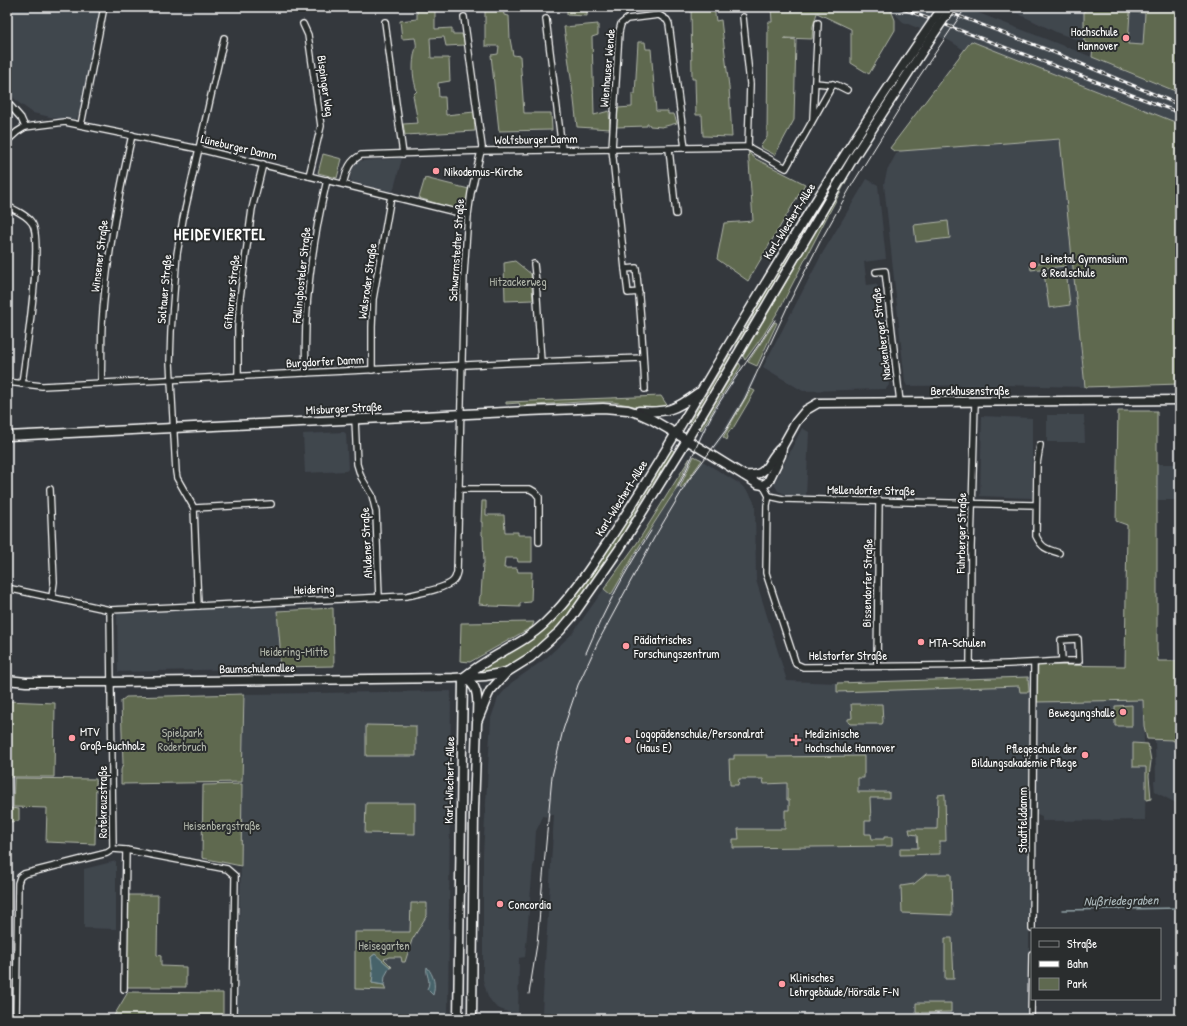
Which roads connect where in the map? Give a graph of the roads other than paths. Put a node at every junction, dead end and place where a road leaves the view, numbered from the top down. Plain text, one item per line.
1 (104, 7) edge
2 (942, 7) edge
3 (952, 7) edge
4 (743, 17) dead end
5 (464, 18) dead end
6 (546, 19) dead end
7 (385, 22) dead end
8 (818, 23) dead end
9 (303, 24) dead end
10 (224, 38) dead end
11 (924, 41) junction
12 (815, 83) junction
13 (833, 84) junction
14 (847, 90) dead end
15 (7, 102) edge
16 (813, 120) junction
17 (82, 125) junction
18 (25, 127) junction
19 (132, 135) junction
20 (7, 141) edge
21 (748, 147) junction
22 (685, 148) junction
23 (199, 149) junction
24 (562, 149) junction
25 (612, 149) junction
26 (669, 149) junction
27 (481, 151) junction
28 (403, 154) junction
29 (264, 164) junction
30 (309, 176) junction
31 (327, 180) junction
32 (343, 184) junction
33 (391, 196) junction
34 (7, 206) edge
35 (676, 214) dead end
36 (468, 215) junction
37 (534, 264) dead end
38 (625, 269) junction
39 (876, 272) dead end
40 (639, 292) junction
41 (643, 358) junction
42 (541, 362) junction
43 (461, 365) junction
44 (372, 370) junction
45 (306, 373) junction
46 (238, 376) junction
47 (170, 380) junction
48 (7, 382) edge
49 (101, 382) junction
50 (22, 384) junction
51 (645, 389) dead end
52 (702, 390) junction
53 (1180, 400) edge
54 (900, 402) junction
55 (975, 402) junction
56 (628, 410) junction
57 (461, 414) junction
58 (355, 419) junction
59 (173, 428) junction
60 (676, 434) junction
61 (7, 436) edge
62 (687, 440) junction
63 (1040, 445) dead end
64 (782, 447) junction
65 (743, 475) junction
66 (763, 485) junction
67 (50, 489) dead end
68 (458, 489) junction
69 (769, 496) junction
70 (879, 500) junction
71 (973, 503) junction
72 (271, 504) dead end
73 (1036, 505) junction
74 (194, 508) junction
75 (539, 542) dead end
76 (1059, 554) dead end
77 (7, 588) edge
78 (52, 597) junction
79 (380, 598) junction
80 (198, 606) junction
81 (110, 610) junction
82 (1062, 661) junction
83 (1034, 663) junction
84 (970, 664) junction
85 (877, 666) junction
86 (507, 672) junction
87 (463, 678) junction
88 (7, 680) edge
89 (112, 682) junction
90 (477, 722) junction
91 (113, 849) junction
92 (126, 850) junction
93 (460, 852) junction
94 (474, 852) junction
95 (1032, 928) edge
96 (124, 989) dead end
97 (1031, 1000) edge
98 (16, 1019) edge
99 (233, 1019) edge
100 (458, 1019) edge
101 (472, 1019) edge
102 (1031, 1019) edge

1 - 17 street
2 - 11 main road, Karl-Wiechert-Allee, bridge
3 - 11 main road, Karl-Wiechert-Allee, bridge
4 - 21 street
5 - 27 street, Schwarmstedter Straße
6 - 24 street
7 - 28 street
8 - 12 street
9 - 30 street, Bispinger Weg
10 - 23 street, Soltauer Straße
11 - 52 main road, Karl-Wiechert-Allee
11 - 62 main road, Karl-Wiechert-Allee
12 - 13 street
12 - 16 street
13 - 14 street
13 - 16 street
15 - 18 street
16 - 21 street
17 - 18 street, Lüneburger Damm
17 - 19 street, Lüneburger Damm
18 - 20 street
19 - 23 street, Lüneburger Damm
19 - 49 street, Winsener Straße
21 - 22 street, Wolfsburger Damm
22 - 25 street, Wienhauser Wende
22 - 26 street, Wolfsburger Damm
23 - 29 street, Lüneburger Damm
23 - 47 street, Soltauer Straße
24 - 25 street, Wolfsburger Damm
24 - 27 street, Wolfsburger Damm
25 - 26 street, Wolfsburger Damm
25 - 38 street
26 - 35 street
27 - 28 street, Wolfsburger Damm
27 - 36 street, Schwarmstedter Straße
28 - 32 street, Wolfsburger Damm
29 - 30 street, Lüneburger Damm
29 - 46 street, Gifhorner Straße
30 - 31 street, Lüneburger Damm
31 - 32 street, Lüneburger Damm
31 - 45 street, Fallingbosteler Straße
32 - 33 street, Lüneburger Damm
33 - 36 street, Lüneburger Damm
33 - 44 street, Walsroder Straße
34 - 50 street
36 - 43 street, Schwarmstedter Straße
37 - 42 street
38 - 40 street
38 - 40 street
39 - 54 street, Nackenberger Straße
40 - 41 street
41 - 42 street, Burgdorfer Damm
41 - 51 street
42 - 43 street, Burgdorfer Damm
43 - 44 street, Burgdorfer Damm
43 - 57 street, Schwarmstedter Straße
44 - 45 street, Burgdorfer Damm
45 - 46 street, Burgdorfer Damm
46 - 47 street, Burgdorfer Damm
47 - 49 street, Burgdorfer Damm
47 - 59 street, Soltauer Straße
48 - 50 street, Burgdorfer Damm
49 - 50 street, Burgdorfer Damm
52 - 56 main road
52 - 60 main road, Karl-Wiechert-Allee
53 - 55 main road, Berckhusenstraße
54 - 55 main road, Berckhusenstraße
54 - 64 main road, Berckhusenstraße
55 - 71 street, Fuhrberger Straße
56 - 57 main road, Misburger Straße
56 - 60 main road, Misburger Straße
57 - 58 main road, Misburger Straße
57 - 68 street, Heidering
58 - 59 main road, Misburger Straße
58 - 79 street, Ahldener Straße
59 - 61 main road, Misburger Straße
59 - 74 street, Soltauer Straße
60 - 62 main road
60 - 87 main road, Karl-Wiechert-Allee
62 - 65 main road
62 - 86 main road, Karl-Wiechert-Allee
63 - 73 street
64 - 65 main road, Berckhusenstraße
64 - 66 main road, Berckhusenstraße
65 - 66 main road
66 - 69 street
67 - 78 street
68 - 75 street
68 - 79 street, Heidering
69 - 70 street, Mellendorfer Straße
69 - 85 street, Helstorfer Straße
70 - 71 street, Mellendorfer Straße
70 - 85 street, Bissendorfer Straße
71 - 73 street, Mellendorfer Straße
71 - 84 street, Fuhrberger Straße
72 - 74 street
73 - 76 street
74 - 80 street
77 - 78 street, Heidering
78 - 81 street, Heidering
79 - 80 street, Heidering
80 - 81 street, Heidering
81 - 89 street, Rotekreuzstraße
82 - 82 street, Helstorfer Straße
82 - 83 street, Helstorfer Straße
83 - 84 street, Helstorfer Straße
83 - 95 street, Stadtfelddamm
84 - 85 street, Helstorfer Straße
86 - 87 main road, Baumschulenallee
86 - 90 main road, Karl-Wiechert-Allee
87 - 89 main road, Baumschulenallee
87 - 90 main road
87 - 93 main road, Karl-Wiechert-Allee
88 - 89 main road, Baumschulenallee
89 - 91 street, Rotekreuzstraße
90 - 94 main road, Karl-Wiechert-Allee
91 - 92 street
91 - 98 street, Rotekreuzstraße
92 - 96 street
92 - 99 street
93 - 94 main road
93 - 100 main road, Karl-Wiechert-Allee
94 - 101 main road, Karl-Wiechert-Allee
97 - 102 street

